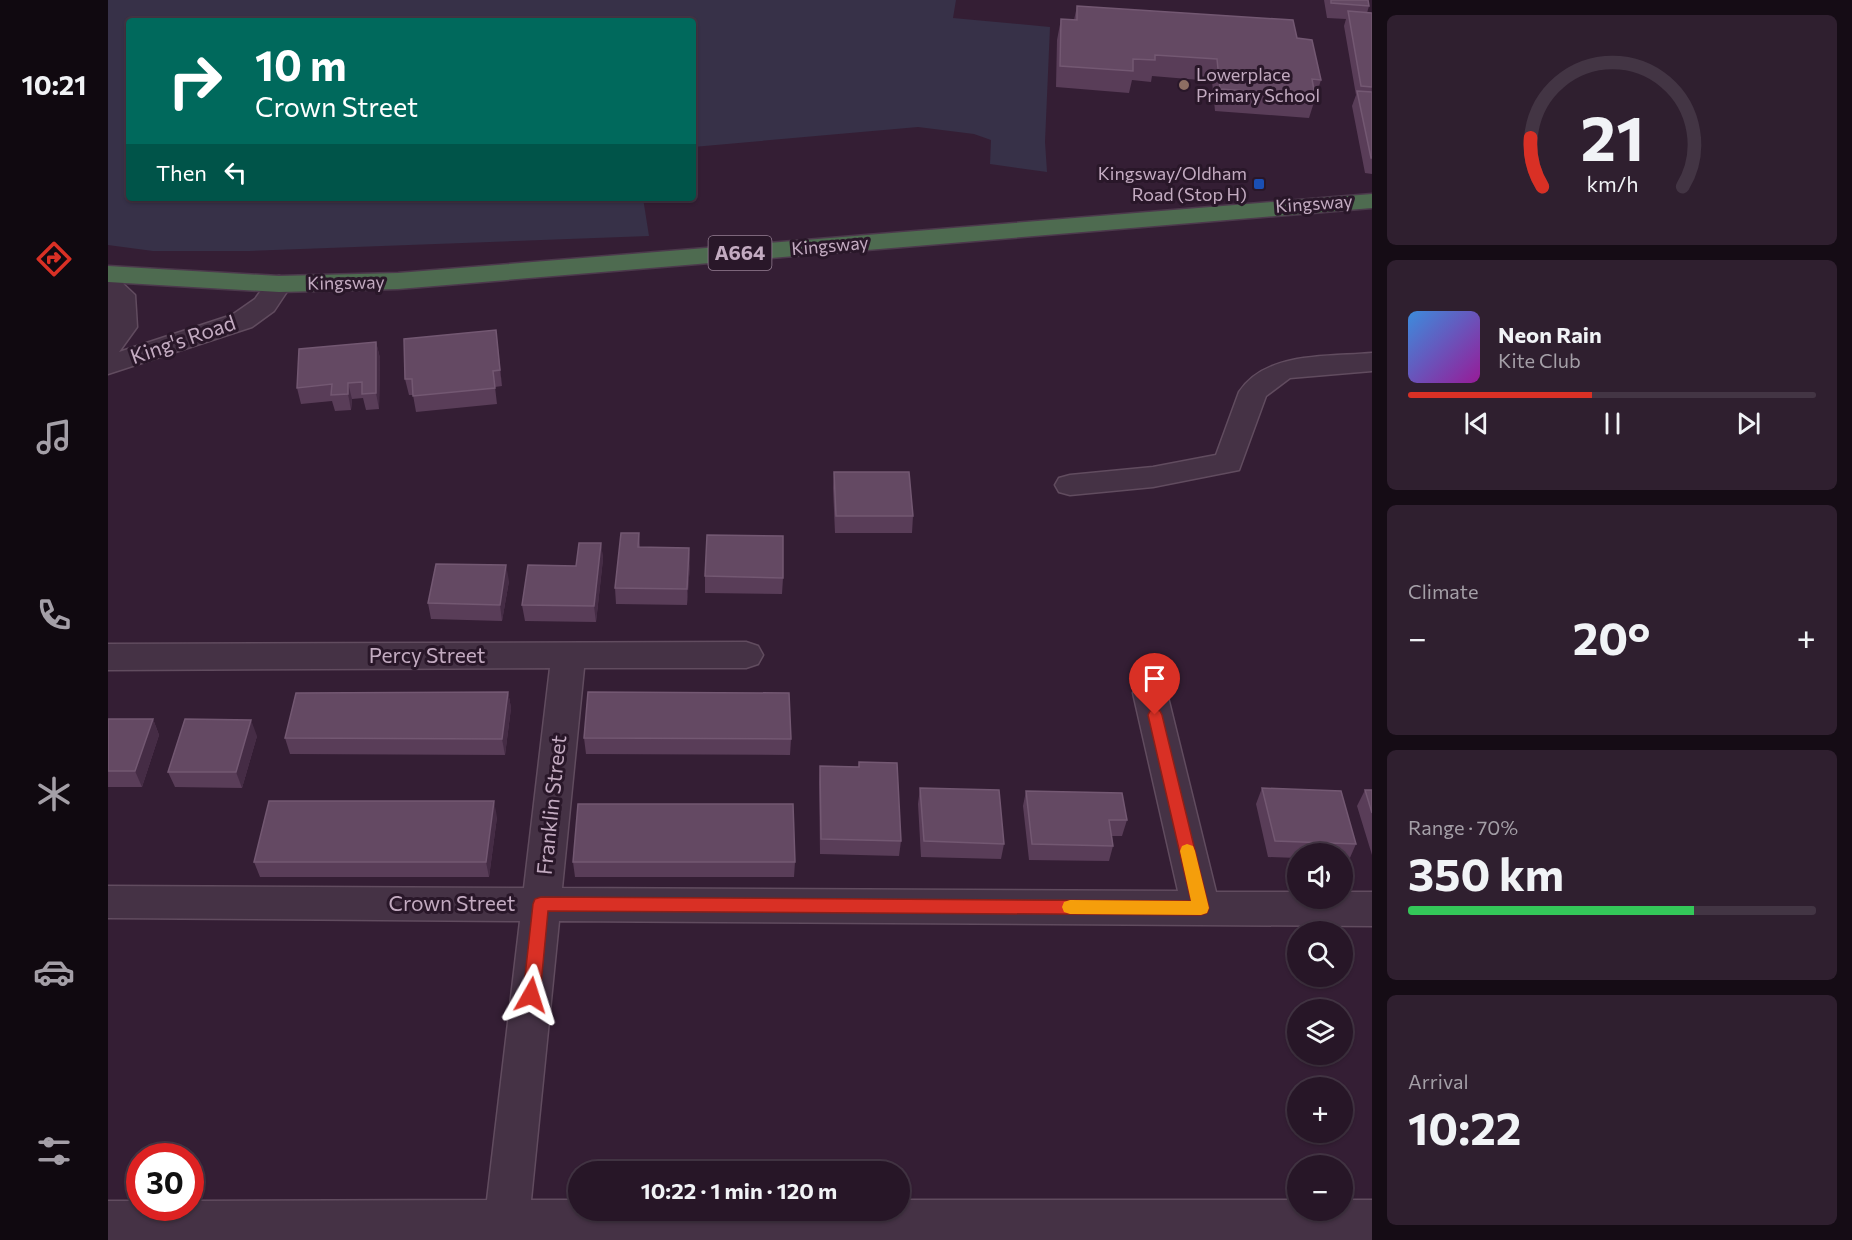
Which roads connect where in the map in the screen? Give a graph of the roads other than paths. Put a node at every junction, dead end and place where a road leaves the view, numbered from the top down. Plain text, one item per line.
1 (1372, 201) edge
2 (108, 274) edge
3 (108, 284) edge
4 (279, 284) junction
5 (108, 348) edge
6 (1372, 362) edge
7 (108, 365) edge
8 (1070, 485) dead end
9 (746, 655) dead end
10 (568, 656) junction
11 (108, 657) edge
12 (1150, 693) dead end
13 (108, 902) edge
14 (541, 904) junction
15 (1201, 908) junction
16 (1372, 909) edge
17 (1372, 1222) edge
18 (108, 1223) edge
19 (506, 1231) edge

1 - 4 highway, Kingsway / A664
2 - 4 highway, Kingsway / A664
3 - 5 street, King's Road
4 - 7 street, King's Road
6 - 8 street
9 - 10 street, Percy Street
10 - 11 street, Percy Street
10 - 14 street, Franklin Street
12 - 15 street
13 - 14 street, Crown Street
14 - 15 street, Crown Street
14 - 19 street, Franklin Street
15 - 16 street, Crown Street
17 - 19 street
18 - 19 street

